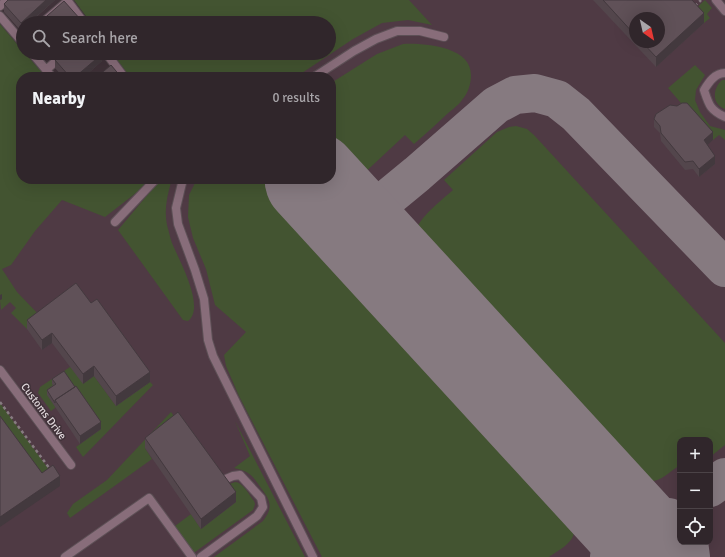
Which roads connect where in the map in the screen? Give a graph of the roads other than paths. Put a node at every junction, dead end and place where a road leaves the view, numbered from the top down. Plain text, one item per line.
1 (7, 0) edge
2 (67, 0) edge
3 (716, 0) edge
4 (0, 6) edge
5 (725, 11) edge
6 (0, 16) edge
7 (50, 16) edge
8 (79, 16) edge
9 (16, 34) edge
10 (444, 37) dead end
11 (38, 60) edge
12 (57, 60) edge
13 (109, 60) edge
14 (46, 70) joint
15 (118, 72) edge
16 (322, 72) edge
17 (725, 73) edge
18 (725, 117) edge
19 (151, 184) edge
20 (182, 184) edge
21 (115, 222) dead end
22 (0, 370) edge
23 (71, 465) dead end
24 (221, 481) edge
25 (65, 557) edge
26 (192, 557) edge
27 (201, 557) edge
28 (313, 557) edge

1 - 4 lane
2 - 7 lane
2 - 8 lane
3 - 5 lane
6 - 9 lane
10 - 16 lane
11 - 14 lane
12 - 14 lane
13 - 15 lane
17 - 18 lane
19 - 21 lane
20 - 28 lane
22 - 23 lane, Customs Drive
24 - 27 lane
25 - 26 lane

